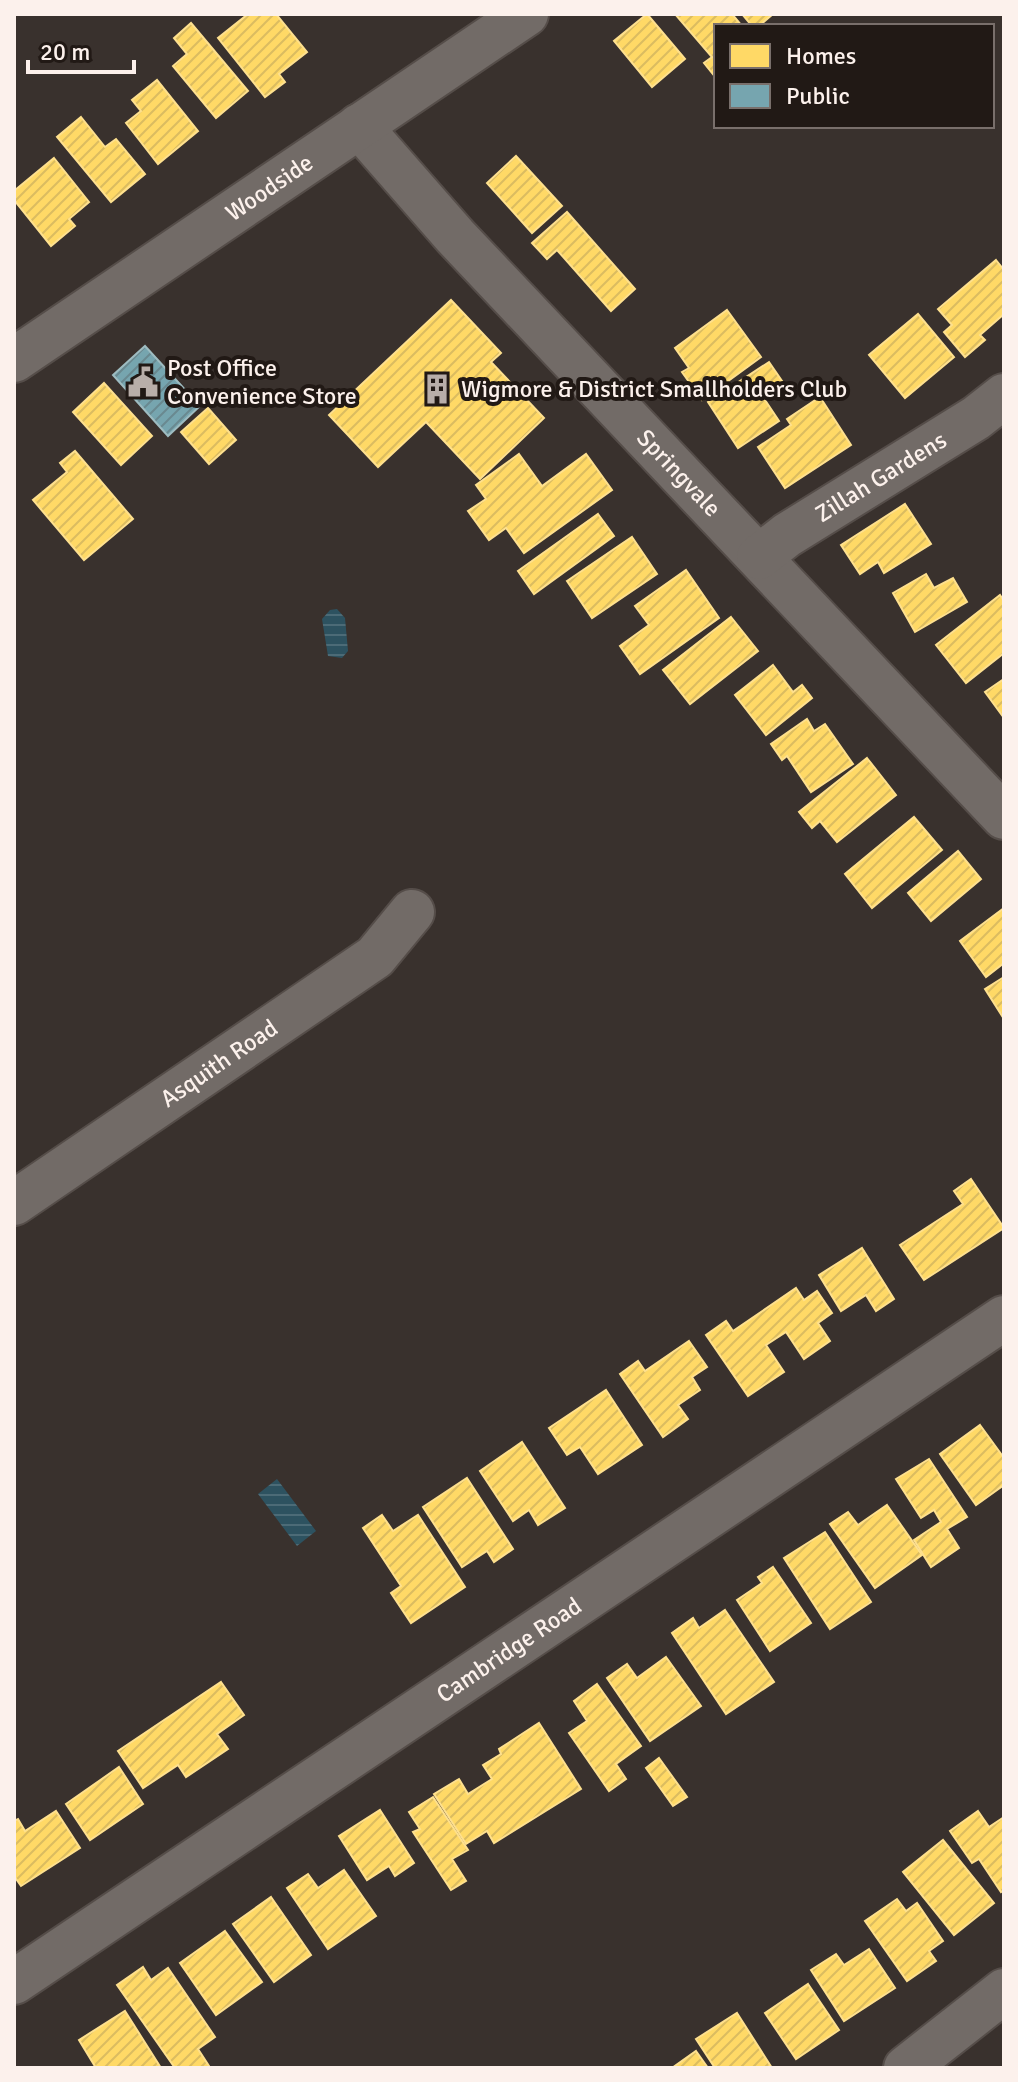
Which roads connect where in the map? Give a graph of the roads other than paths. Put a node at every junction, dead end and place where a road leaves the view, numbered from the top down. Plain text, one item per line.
1 (526, 14) edge
2 (359, 126) junction
3 (14, 360) edge
4 (1004, 396) edge
5 (759, 557) junction
6 (1004, 817) edge
7 (412, 912) dead end
8 (14, 1203) edge
9 (1004, 1318) edge
10 (14, 1982) edge
11 (1004, 1991) edge
12 (906, 2068) edge

1 - 2 street, Woodside
2 - 3 street, Woodside
2 - 5 street, Springvale
4 - 5 street, Zillah Gardens
5 - 6 street, Springvale
7 - 8 street, Asquith Road
9 - 10 street, Cambridge Road
11 - 12 street

